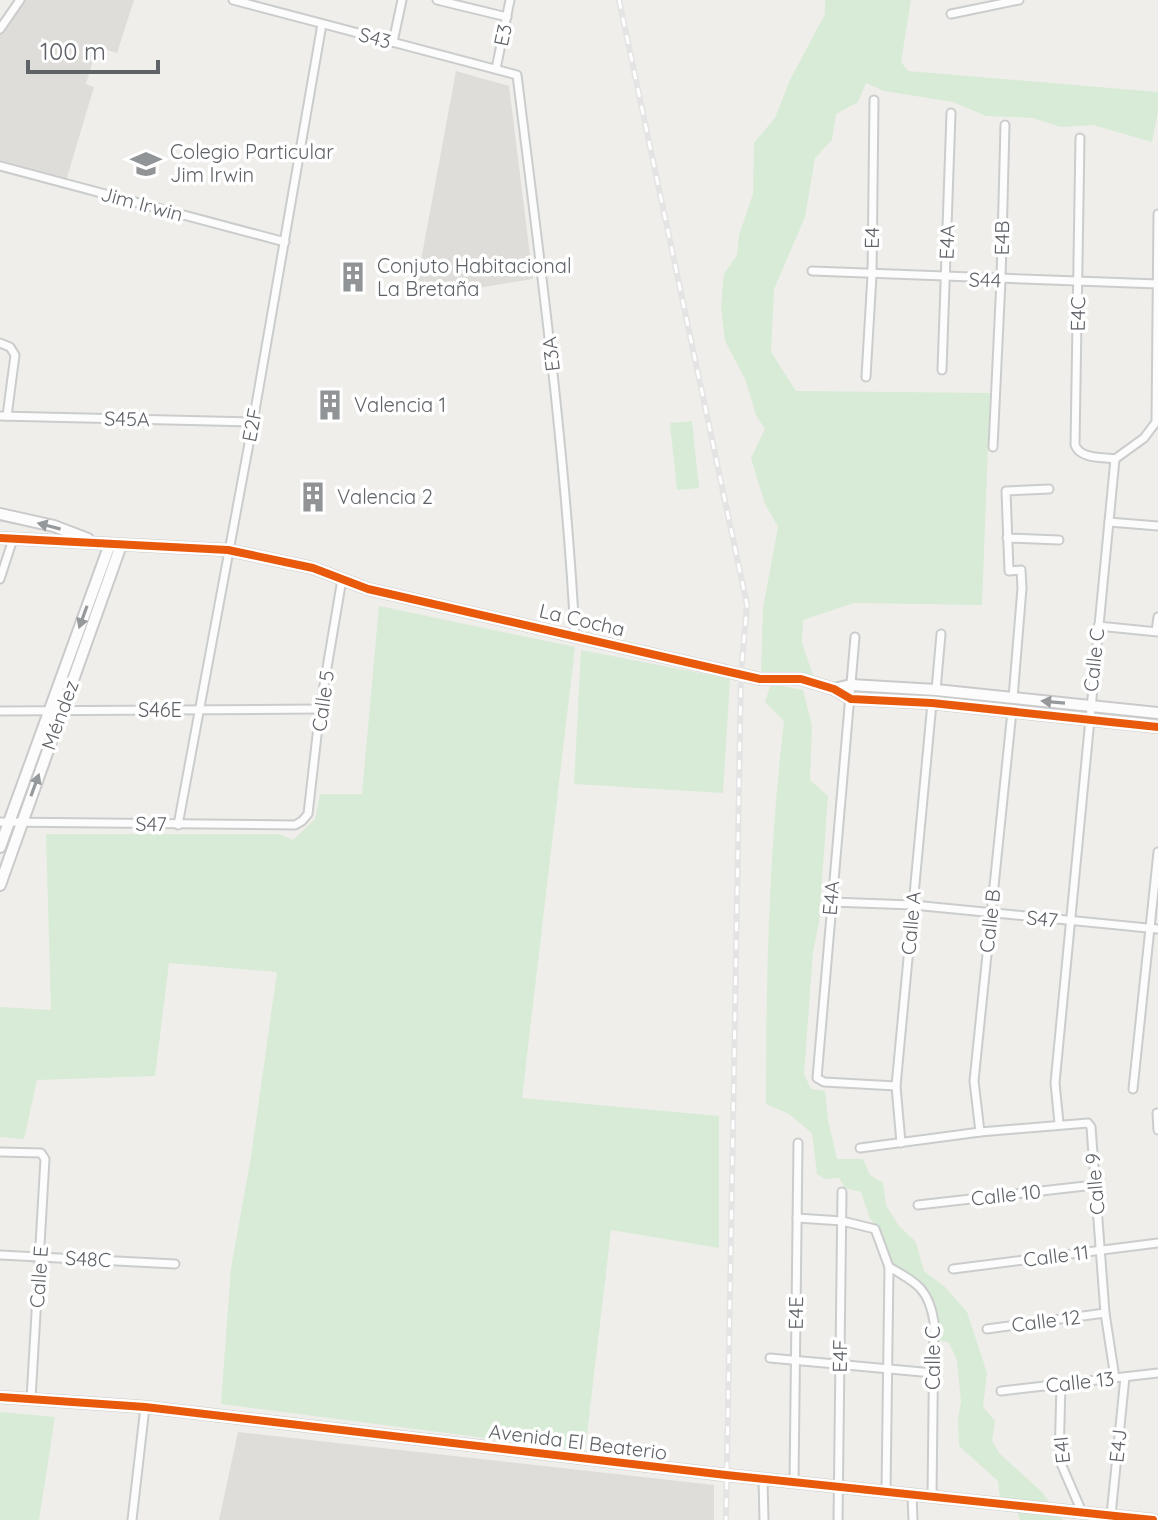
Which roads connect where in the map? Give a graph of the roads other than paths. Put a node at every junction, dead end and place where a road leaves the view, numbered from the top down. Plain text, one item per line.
1 (20, 0) edge
2 (402, 0) edge
3 (437, 0) edge
4 (510, 0) edge
5 (1019, 0) edge
6 (238, 1) edge
7 (452, 2) edge
8 (951, 14) dead end
9 (507, 17) junction
10 (322, 24) junction
11 (0, 29) edge
12 (393, 42) junction
13 (496, 69) junction
14 (517, 75) joint
15 (874, 100) dead end
16 (951, 113) dead end
17 (1005, 125) dead end
18 (1080, 138) dead end
19 (0, 166) edge
20 (1158, 214) edge
21 (285, 242) junction
22 (812, 271) dead end
23 (872, 275) junction
24 (945, 278) junction
25 (1001, 280) junction
26 (1079, 282) junction
27 (1158, 284) edge
28 (0, 343) edge
29 (942, 370) dead end
30 (866, 377) dead end
31 (4, 416) edge
32 (253, 422) junction
33 (993, 447) dead end
34 (1115, 459) junction
35 (1049, 489) dead end
36 (0, 514) edge
37 (1109, 522) junction
38 (1158, 526) edge
39 (0, 538) edge
40 (1007, 538) junction
41 (13, 539) junction
42 (1059, 540) dead end
43 (97, 543) junction
44 (115, 544) junction
45 (228, 550) junction
46 (0, 579) edge
47 (342, 579) junction
48 (1158, 617) edge
49 (1098, 626) junction
50 (1157, 632) edge
51 (941, 634) dead end
52 (575, 635) junction
53 (855, 637) dead end
54 (851, 685) junction
55 (834, 689) junction
56 (936, 690) junction
57 (1013, 698) junction
58 (851, 699) junction
59 (932, 703) junction
60 (1090, 705) junction
61 (199, 709) junction
62 (320, 709) junction
63 (49, 710) junction
64 (62, 710) junction
65 (0, 711) edge
66 (1012, 711) junction
67 (1158, 713) edge
68 (1089, 720) junction
69 (1158, 727) edge
70 (302, 821) joint
71 (4, 822) edge
72 (22, 822) junction
73 (178, 825) junction
74 (0, 847) edge
75 (1158, 852) edge
76 (0, 885) edge
77 (831, 902) junction
78 (913, 905) junction
79 (991, 915) junction
80 (1070, 922) junction
81 (1154, 929) edge
82 (896, 1086) junction
83 (1133, 1089) dead end
84 (1157, 1113) edge
85 (1059, 1123) junction
86 (1158, 1130) edge
87 (980, 1132) junction
88 (798, 1143) dead end
89 (901, 1143) junction
90 (860, 1148) dead end
91 (0, 1152) edge
92 (1094, 1185) junction
93 (842, 1192) dead end
94 (918, 1205) dead end
95 (797, 1218) junction
96 (842, 1221) junction
97 (1158, 1243) edge
98 (1101, 1250) junction
99 (0, 1255) edge
100 (41, 1256) junction
101 (175, 1264) dead end
102 (889, 1267) junction
103 (953, 1269) dead end
104 (1105, 1313) junction
105 (987, 1329) dead end
106 (770, 1358) dead end
107 (795, 1360) junction
108 (840, 1364) junction
109 (888, 1369) junction
110 (933, 1373) junction
111 (1158, 1373) edge
112 (1125, 1377) junction
113 (1115, 1378) junction
114 (1061, 1384) junction
115 (1001, 1391) dead end
116 (0, 1397) edge
117 (31, 1399) junction
118 (145, 1407) junction
119 (763, 1479) junction
120 (794, 1483) junction
121 (838, 1487) junction
122 (886, 1492) junction
123 (912, 1495) junction
124 (932, 1497) junction
125 (1082, 1512) junction
126 (1111, 1515) junction
127 (132, 1520) edge
128 (764, 1520) edge
129 (838, 1520) edge
130 (913, 1520) edge
131 (1153, 1520) edge

1 - 11 street
2 - 12 street
3 - 7 street
4 - 9 street, E3
5 - 8 street
6 - 10 street, S43
7 - 9 street
9 - 13 street, E3
10 - 12 street, S43
10 - 21 street, E2F
12 - 13 street, S43
13 - 14 street, S43
14 - 52 street, E3A
15 - 23 street, E4
16 - 24 street, E4A
17 - 25 street, E4B
18 - 26 street, E4C
19 - 21 street, Jim Irwin
20 - 27 street
21 - 32 street, E2F
22 - 23 street, S44
23 - 24 street, S44
23 - 30 street, E4
24 - 25 street, S44
24 - 29 street, E4A
25 - 26 street, S44
25 - 33 street, E4B
26 - 27 street, S44
26 - 34 street, E4C
27 - 34 street
28 - 31 street
31 - 32 street, S45A
32 - 45 street, E2F
34 - 37 street, Calle C
35 - 40 street
43 -> 36 street, La Cocha
37 - 38 street
37 - 49 street, Calle C
39 - 41 street, La Cocha
40 - 42 street
40 - 57 street
41 - 43 street, La Cocha
41 - 46 street
43 - 44 street, La Cocha
44 - 45 street, La Cocha
44 -> 63 street, Méndez
44 - 64 street, Méndez
45 - 47 street, La Cocha
45 - 61 street, E2F
47 - 52 street, La Cocha
47 - 62 street, Calle 5
48 - 50 street
49 - 50 street
49 - 60 street, Calle C
51 - 56 street
52 - 55 street, La Cocha
53 - 54 street, E4A
54 - 55 street, La Cocha
54 - 56 street, La Cocha
54 - 58 street, E4A
55 - 58 street, La Cocha
56 - 57 street, La Cocha
60 -> 57 street, La Cocha
58 - 59 street, La Cocha
58 - 77 street, E4A
59 - 66 street, La Cocha
59 - 78 street, Calle A
60 - 67 street, La Cocha
60 - 68 street, Calle C
61 - 62 street, S46E
61 - 64 street, S46E
61 - 73 street, E2F
62 - 70 street, Calle 5
63 - 64 street, S46E
63 - 65 street, S46E
63 - 71 street, Méndez
72 -> 64 street, Méndez
66 - 68 street, La Cocha
66 - 79 street, Calle B
68 - 69 street, La Cocha
68 - 80 street, Calle C
70 - 73 street, S47
71 - 72 street, S47
71 - 74 street, Méndez
72 - 73 street, S47
72 - 76 street, Méndez
75 - 81 street
77 - 78 street, S47
77 - 82 street, E4A
78 - 79 street, S47
78 - 82 street, Calle A
79 - 80 street, S47
79 - 87 street, Calle B
80 - 81 street, S47
80 - 85 street, Calle C
81 - 83 street
82 - 89 street, Calle A
84 - 86 street
85 - 87 street, Calle 9
85 - 92 street, Calle 9
87 - 89 street, Calle 9
88 - 95 street, E4E
89 - 90 street, Calle 9
91 - 100 street, Calle E
92 - 94 street, Calle 10
92 - 98 street, Calle 9
93 - 96 street, E4F
95 - 96 street
95 - 107 street, E4E
96 - 102 street
96 - 108 street, E4F
97 - 98 street, Calle 11
98 - 103 street, Calle 11
98 - 104 street, Calle 9
99 - 100 street, S48C
100 - 101 street, S48C
100 - 117 street, Calle E
102 - 109 street
102 - 110 street, Calle C
104 - 105 street, Calle 12
104 - 113 street, Calle 9
106 - 107 street
107 - 108 street
107 - 120 street, E4E
108 - 109 street
108 - 121 street, E4F
109 - 110 street
109 - 122 street
110 - 124 street, Calle C
111 - 112 street, Calle 13
112 - 113 street, Calle 13
112 - 126 street, E4J
113 - 114 street, Calle 13
114 - 115 street, Calle 13
114 - 125 street, E4I
116 - 117 street, Avenida El Beaterio
117 - 118 street, Avenida El Beaterio
118 - 119 street, Avenida El Beaterio
118 - 127 street
119 - 120 street, Avenida El Beaterio
119 - 128 street
120 - 121 street, Avenida El Beaterio
121 - 122 street, Avenida El Beaterio
121 - 129 street, E4F
122 - 123 street, Avenida El Beaterio
123 - 124 street, Avenida El Beaterio
123 - 130 street
124 - 125 street, Avenida El Beaterio
125 - 126 street, Avenida El Beaterio
126 - 131 street, Avenida El Beaterio

